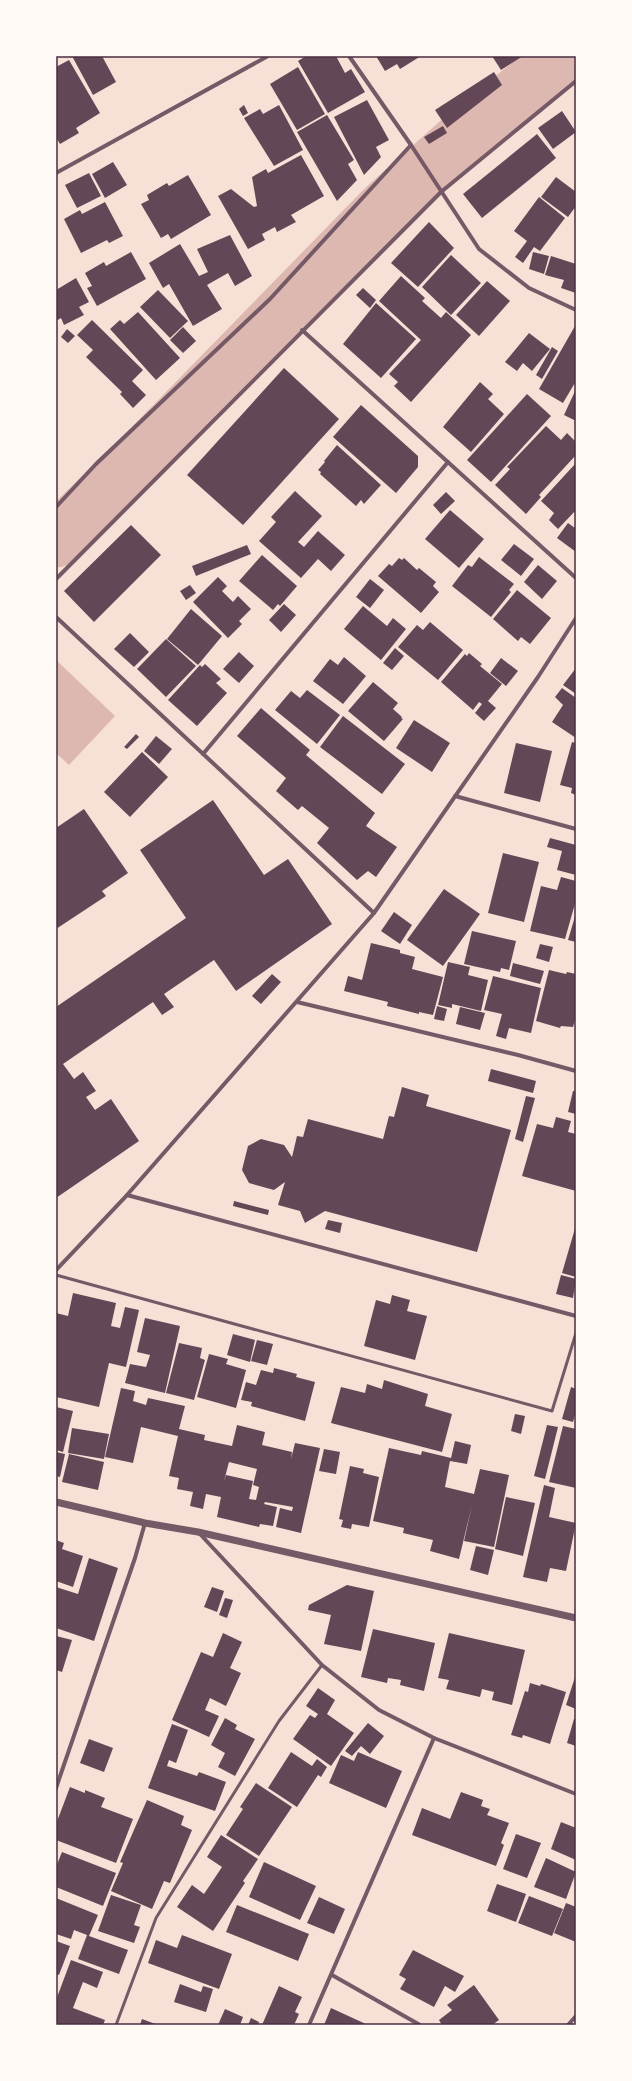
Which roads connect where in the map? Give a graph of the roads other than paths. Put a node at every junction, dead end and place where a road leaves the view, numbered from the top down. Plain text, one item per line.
1 (268, 56) edge
2 (349, 56) edge
3 (576, 81) edge
4 (411, 145) junction
5 (56, 173) edge
6 (441, 192) junction
7 (576, 310) edge
8 (302, 330) junction
9 (448, 462) junction
10 (56, 507) edge
11 (576, 578) edge
12 (56, 579) edge
13 (56, 617) edge
14 (576, 618) edge
15 (203, 754) junction
16 (455, 796) junction
17 (576, 829) edge
18 (374, 912) junction
19 (297, 1002) junction
20 (576, 1071) edge
21 (127, 1195) junction
22 (56, 1270) edge
23 (56, 1275) edge
24 (576, 1316) edge
25 (576, 1333) edge
26 (56, 1502) edge
27 (145, 1523) junction
28 (198, 1532) junction
29 (576, 1618) edge
30 (322, 1665) junction
31 (434, 1738) junction
32 (56, 1788) edge
33 (576, 1794) edge
34 (332, 1975) junction
35 (576, 2016) edge
36 (116, 2025) edge
37 (309, 2025) edge
38 (420, 2025) edge
39 (568, 2025) edge

1 - 5 street
2 - 4 street
3 - 6 street
4 - 6 street
4 - 10 street
6 - 7 street
6 - 8 street
8 - 9 street
8 - 12 street
9 - 11 street
9 - 15 street
13 - 15 street
14 - 16 street
15 - 18 street
16 - 17 street
16 - 18 street
18 - 19 street
19 - 20 street
19 - 21 street
21 - 22 street
21 - 24 street
23 - 25 lane
26 - 27 street
27 - 28 street
27 - 32 street
28 - 29 street
28 - 30 street
30 - 31 street
30 - 36 lane
31 - 33 street
31 - 34 street
34 - 37 street
34 - 38 street
35 - 39 street

